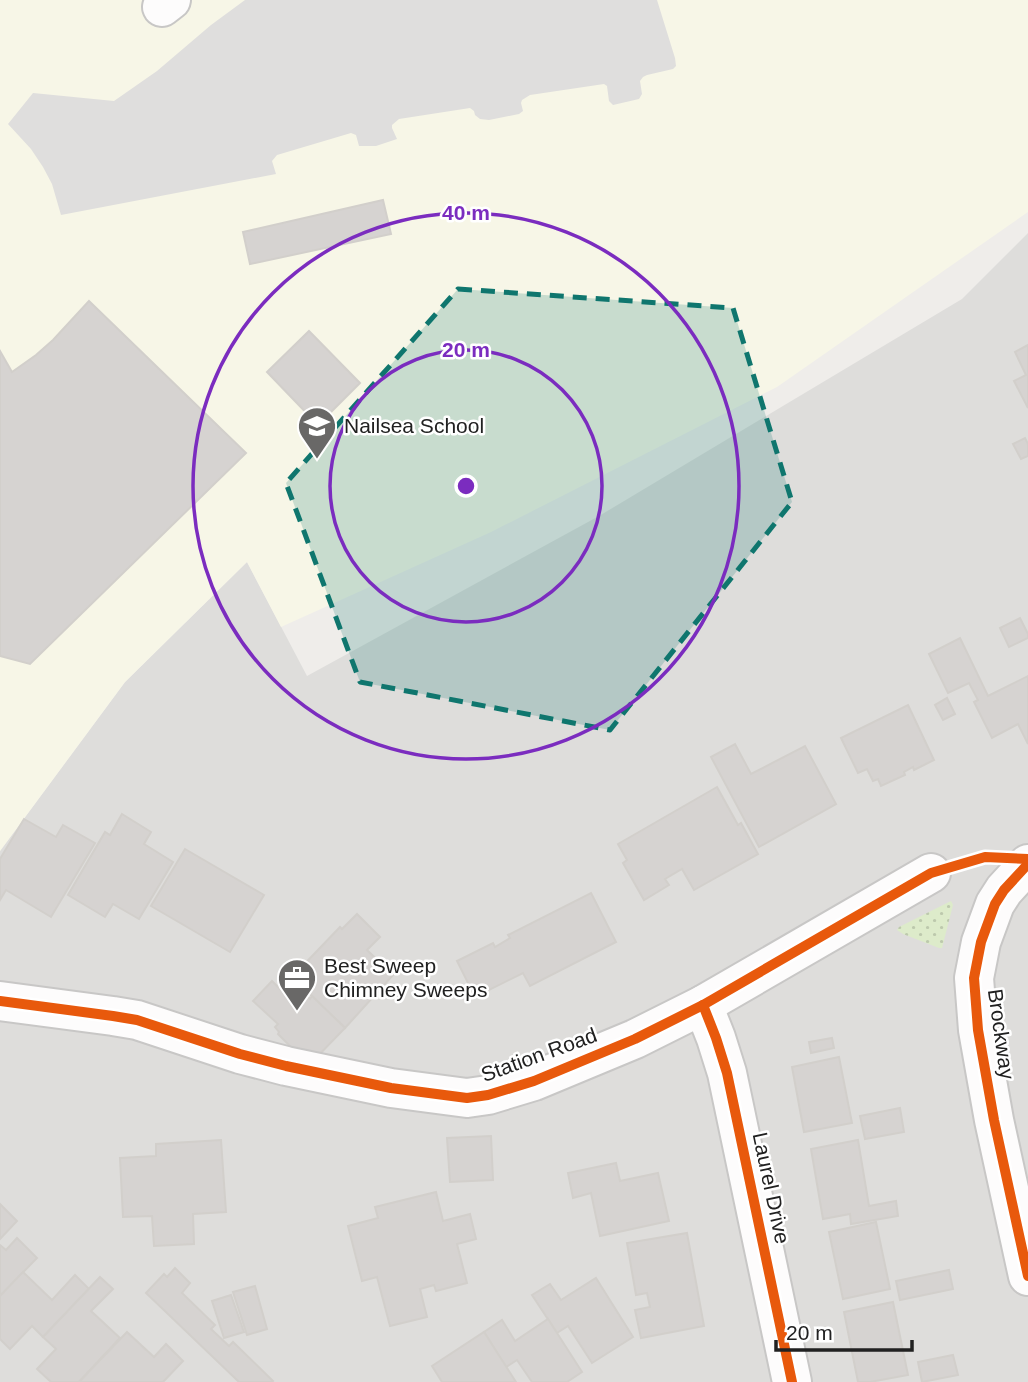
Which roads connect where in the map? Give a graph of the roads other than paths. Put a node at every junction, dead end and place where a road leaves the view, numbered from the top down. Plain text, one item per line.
1 (1028, 864) edge
2 (931, 873) dead end
3 (0, 1001) edge
4 (703, 1005) junction
5 (1028, 1276) edge
6 (786, 1380) edge

1 - 5 street, Brockway
2 - 4 street, Station Road
3 - 4 street, Station Road
4 - 6 street, Laurel Drive

